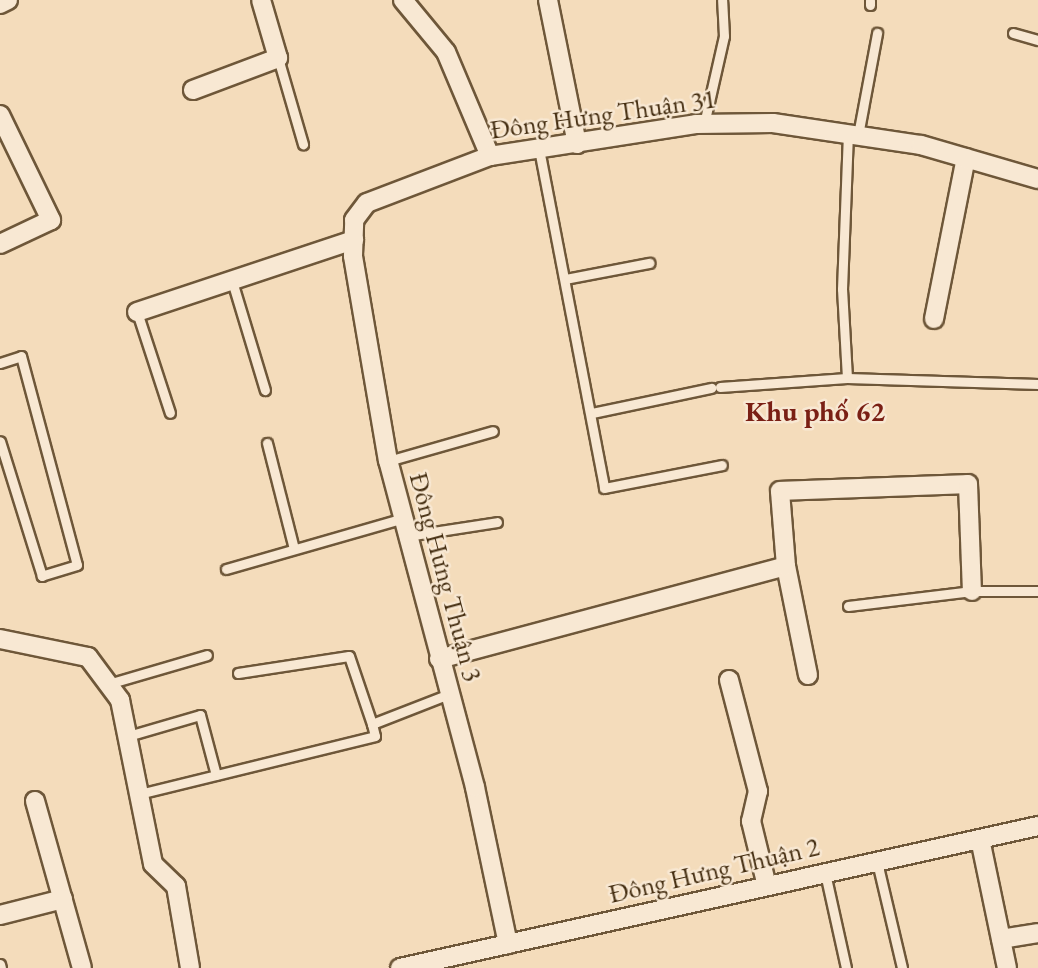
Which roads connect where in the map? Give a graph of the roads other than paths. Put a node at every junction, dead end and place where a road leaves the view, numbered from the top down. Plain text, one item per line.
1 (8, 0) edge
2 (261, 0) edge
3 (403, 0) edge
4 (548, 0) edge
5 (722, 0) edge
6 (0, 4) edge
7 (877, 33) dead end
8 (1013, 33) dead end
9 (1038, 40) edge
10 (278, 58) junction
11 (193, 90) dead end
12 (0, 114) edge
13 (704, 124) junction
14 (853, 134) junction
15 (303, 144) dead end
16 (577, 144) junction
17 (539, 149) junction
18 (490, 156) junction
19 (966, 158) junction
20 (1038, 179) edge
21 (354, 220) joint
22 (354, 240) junction
23 (0, 244) edge
24 (649, 264) dead end
25 (565, 279) junction
26 (232, 281) junction
27 (137, 312) joint
28 (934, 319) dead end
29 (0, 363) edge
30 (847, 378) junction
31 (1038, 384) edge
32 (265, 390) dead end
33 (170, 413) dead end
34 (592, 413) junction
35 (493, 431) dead end
36 (0, 441) edge
37 (268, 443) dead end
38 (388, 461) junction
39 (722, 466) dead end
40 (497, 522) dead end
41 (403, 527) junction
42 (295, 550) junction
43 (786, 566) junction
44 (226, 569) dead end
45 (972, 591) junction
46 (1038, 591) edge
47 (848, 606) dead end
48 (0, 639) edge
49 (206, 655) dead end
50 (439, 659) junction
51 (238, 673) dead end
52 (808, 675) dead end
53 (729, 680) dead end
54 (108, 684) junction
55 (449, 694) junction
56 (372, 724) junction
57 (128, 736) junction
58 (216, 775) junction
59 (139, 794) junction
60 (35, 801) dead end
61 (1038, 826) edge
62 (980, 839) junction
63 (877, 862) junction
64 (825, 873) junction
65 (767, 886) junction
66 (63, 899) junction
67 (0, 915) edge
68 (1038, 933) edge
69 (1001, 939) junction
70 (508, 944) junction
71 (82, 968) edge
72 (190, 968) edge
73 (400, 968) edge
74 (846, 968) edge
75 (902, 968) edge
76 (1007, 968) edge

1 - 6 street
2 - 10 street
3 - 18 street
4 - 16 street
5 - 13 lane
7 - 14 lane
8 - 9 lane
10 - 11 street
10 - 15 lane
12 - 23 street
13 - 14 street, Đông Hưng Thuận 31
13 - 16 street, Đông Hưng Thuận 31
14 - 19 street, Đông Hưng Thuận 31
14 - 30 lane
16 - 17 street, Đông Hưng Thuận 31
17 - 18 street, Đông Hưng Thuận 31
17 - 25 lane
18 - 21 street, Đông Hưng Thuận 31
19 - 20 street, Đông Hưng Thuận 31
19 - 28 street
21 - 22 street, Đông Hưng Thuận 3
22 - 26 street
22 - 38 street, Đông Hưng Thuận 3
24 - 25 lane
25 - 34 lane
26 - 27 street
26 - 32 lane
27 - 33 lane
29 - 36 lane
30 - 31 lane
30 - 34 lane
34 - 39 lane
35 - 38 lane
37 - 42 lane
38 - 41 street, Đông Hưng Thuận 3
40 - 41 lane
41 - 42 lane
41 - 50 street, Đông Hưng Thuận 3
42 - 44 lane
43 - 45 street
43 - 50 street
43 - 52 street
45 - 46 lane
45 - 47 lane
48 - 54 street
49 - 54 lane
50 - 55 street, Đông Hưng Thuận 3
51 - 56 lane
53 - 65 street
54 - 57 street
55 - 56 lane
55 - 70 street, Đông Hưng Thuận 3
56 - 58 lane
57 - 58 lane
57 - 59 street
58 - 59 lane
59 - 72 street
60 - 66 street
61 - 62 street, Đông Hưng Thuận 2
62 - 63 street, Đông Hưng Thuận 2
62 - 69 street
63 - 64 street, Đông Hưng Thuận 2
63 - 75 lane
64 - 65 street, Đông Hưng Thuận 2
64 - 74 lane
65 - 70 street, Đông Hưng Thuận 2
66 - 67 street
66 - 71 street
68 - 69 street
69 - 76 street
70 - 73 street, Đông Hưng Thuận 2

